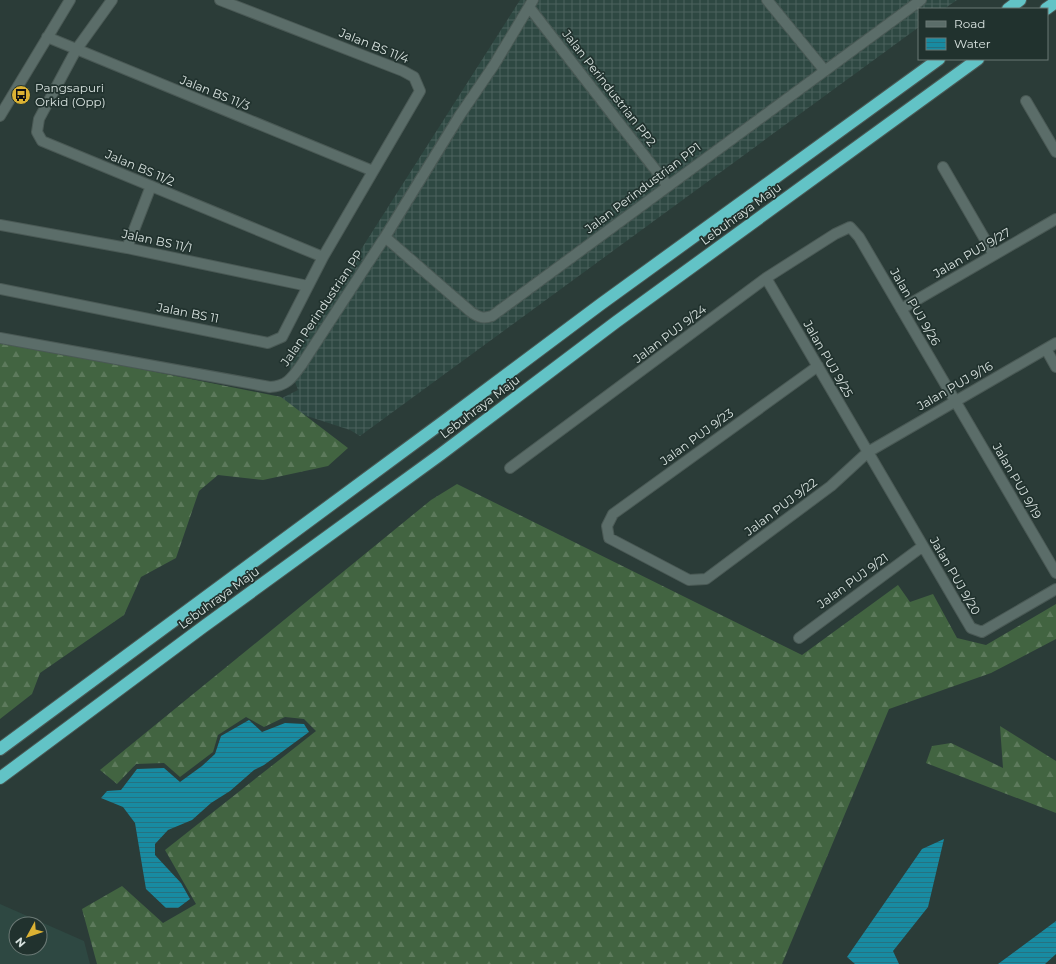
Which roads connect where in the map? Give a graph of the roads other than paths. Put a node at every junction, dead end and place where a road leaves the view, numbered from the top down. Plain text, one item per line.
1 (70, 0) edge
2 (112, 0) edge
3 (220, 0) edge
4 (767, 0) edge
5 (921, 0) edge
6 (1020, 0) edge
7 (1056, 2) edge
8 (531, 4) edge
9 (1009, 8) edge
10 (1047, 8) edge
11 (47, 37) junction
12 (76, 50) junction
13 (938, 60) edge
14 (977, 60) edge
15 (824, 70) junction
16 (1026, 101) dead end
17 (0, 116) edge
18 (1056, 152) edge
19 (943, 166) dead end
20 (373, 172) junction
21 (151, 186) junction
22 (668, 186) junction
23 (1056, 219) edge
24 (0, 225) edge
25 (850, 227) joint
26 (385, 237) junction
27 (127, 248) junction
28 (994, 255) junction
29 (322, 257) junction
30 (766, 278) junction
31 (308, 286) junction
32 (0, 289) edge
33 (901, 309) junction
34 (0, 338) edge
35 (1056, 343) edge
36 (1046, 349) junction
37 (818, 366) junction
38 (1056, 366) edge
39 (955, 401) junction
40 (868, 452) junction
41 (510, 468) dead end
42 (923, 546) junction
43 (1056, 573) edge
44 (706, 579) joint
45 (1056, 589) edge
46 (799, 638) dead end
47 (0, 750) edge
48 (0, 778) edge

1 - 11 street
2 - 12 street
3 - 20 street, Jalan BS 11/4
4 - 15 street
5 - 15 street, Jalan Perindustrian PP1
6 - 9 highway
7 - 10 highway
8 - 22 street, Jalan Perindustrian PP2
8 - 26 street, Jalan Perindustrian PP
11 - 12 street, Jalan BS 11/3
11 - 17 street
12 - 20 street, Jalan BS 11/3
12 - 21 street, Jalan BS 11/2
13 - 47 highway, Lebuhraya Maju
14 - 48 highway, Lebuhraya Maju
15 - 22 street, Jalan Perindustrian PP1
16 - 18 street
19 - 28 street
20 - 29 street, Jalan BS 11/4
21 - 27 street
21 - 29 street, Jalan BS 11/2
22 - 26 street, Jalan Perindustrian PP1
23 - 28 street, Jalan PUJ 9/27
24 - 27 street, Jalan BS 11/1
25 - 30 street, Jalan PUJ 9/24
25 - 33 street, Jalan PUJ 9/26
26 - 34 street, Jalan Perindustrian PP
27 - 31 street, Jalan BS 11/1
28 - 33 street, Jalan PUJ 9/27
29 - 31 street, Jalan BS 11
30 - 37 street, Jalan PUJ 9/25
30 - 41 street, Jalan PUJ 9/24
31 - 32 street, Jalan BS 11
33 - 39 street, Jalan PUJ 9/26
35 - 36 street, Jalan PUJ 9/16
36 - 38 street
36 - 39 street, Jalan PUJ 9/16
37 - 40 street, Jalan PUJ 9/25
37 - 44 street, Jalan PUJ 9/23
39 - 40 street, Jalan PUJ 9/16
39 - 43 street, Jalan PUJ 9/19
40 - 42 street, Jalan PUJ 9/20
40 - 44 street, Jalan PUJ 9/22
42 - 45 street, Jalan PUJ 9/20
42 - 46 street, Jalan PUJ 9/21

